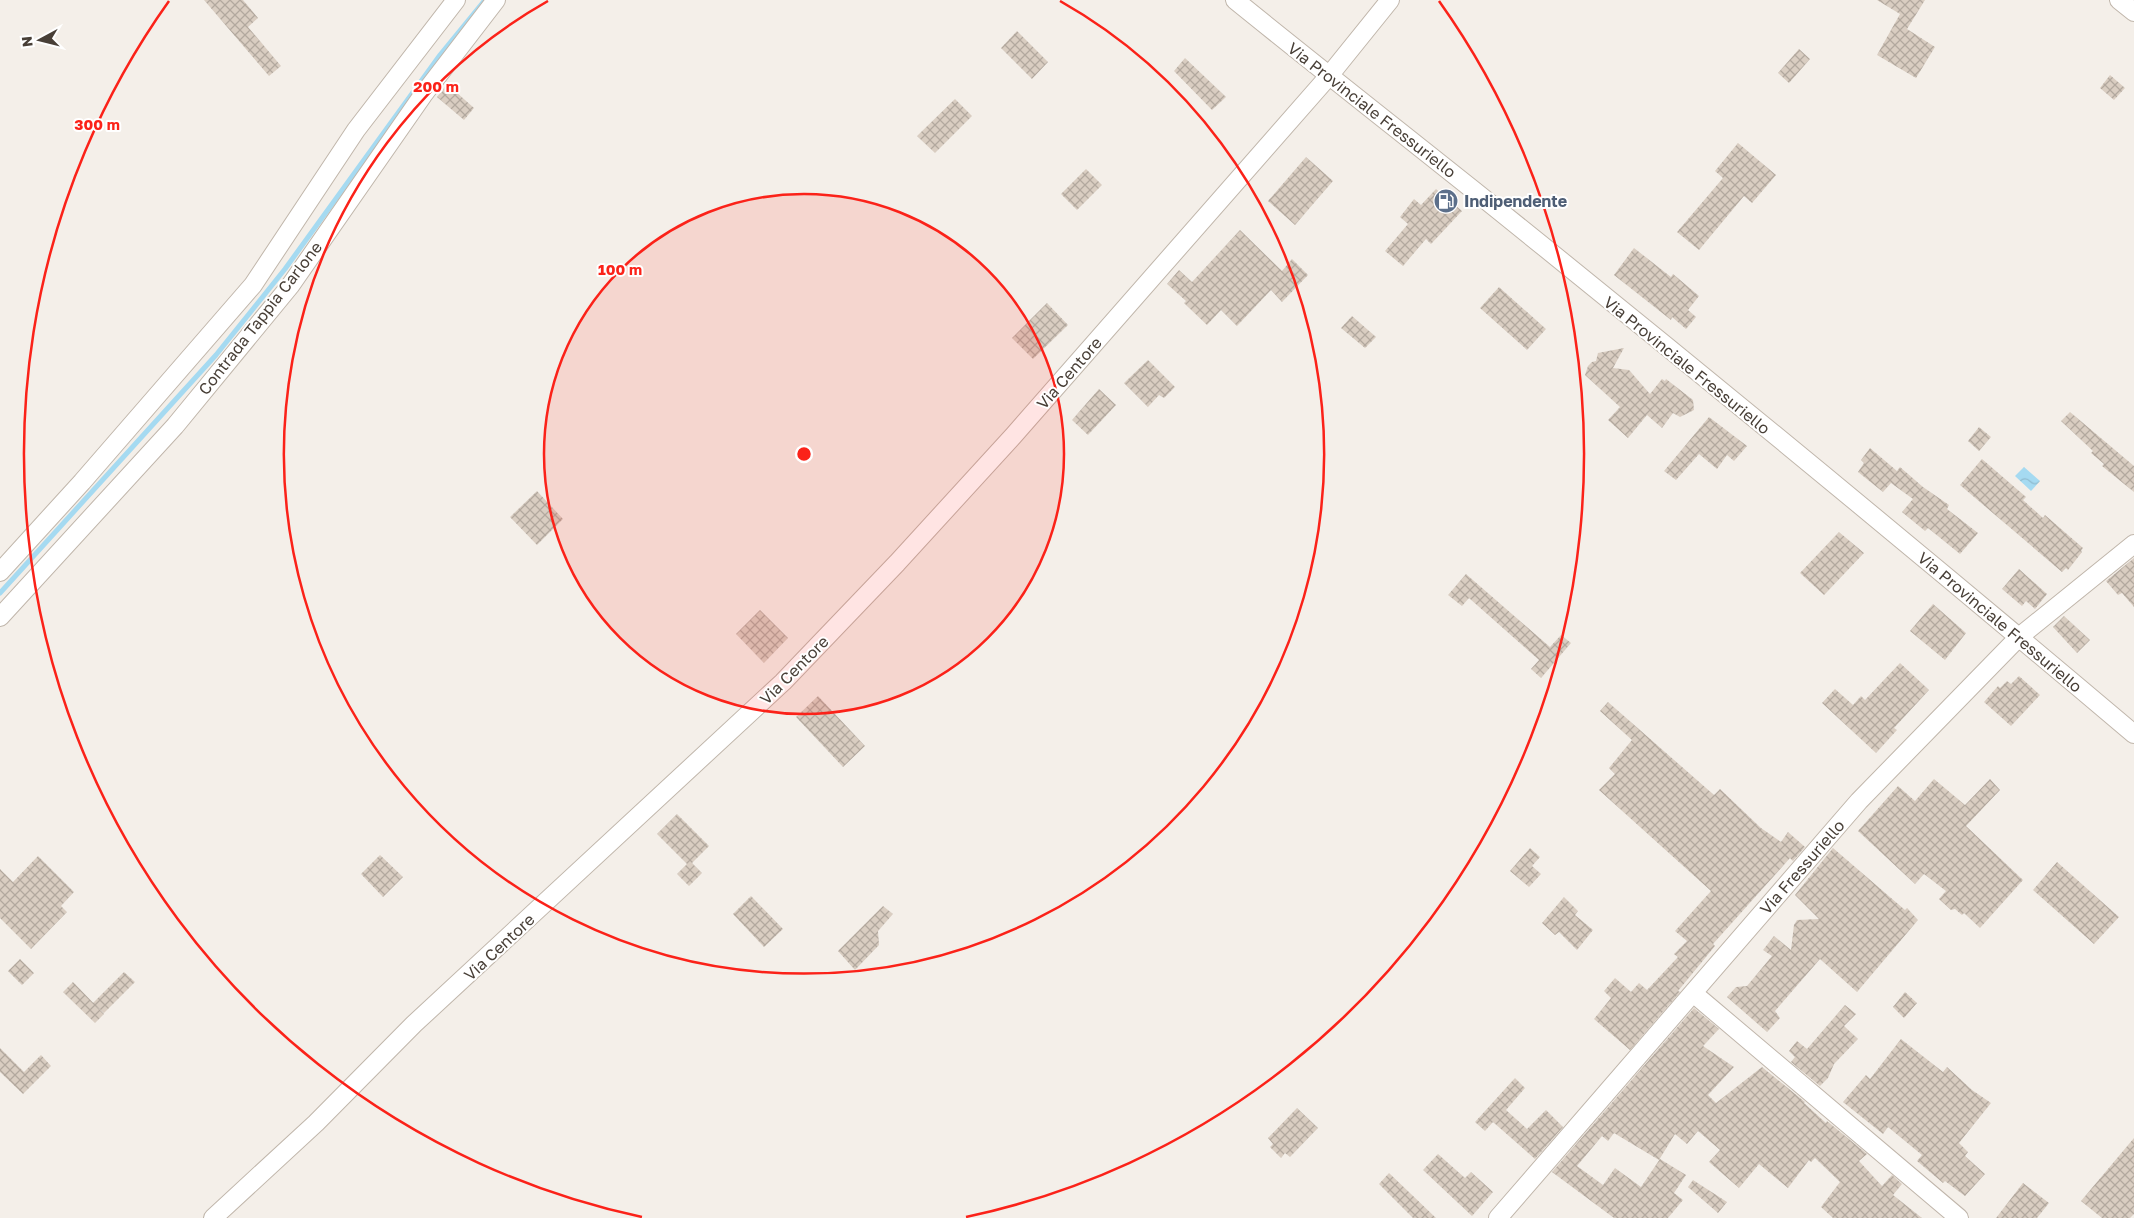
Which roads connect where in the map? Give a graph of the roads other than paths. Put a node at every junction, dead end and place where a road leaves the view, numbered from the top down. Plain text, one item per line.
1 (456, 0) edge
2 (496, 0) edge
3 (1236, 0) edge
4 (1390, 0) edge
5 (2119, 0) edge
6 (2134, 12) edge
7 (1328, 76) junction
8 (2134, 544) edge
9 (0, 572) edge
10 (0, 617) edge
11 (2018, 637) junction
12 (2134, 734) edge
13 (1693, 993) junction
14 (214, 1218) edge
15 (1498, 1218) edge
16 (1959, 1218) edge

1 - 9 street
2 - 10 street, Contrada Tappia Carlone
3 - 7 street, Via Provinciale Fressuriello
4 - 7 street, Via Centore
5 - 6 street
7 - 11 street, Via Provinciale Fressuriello
7 - 14 street, Via Centore
8 - 11 street, Via Fressuriello
11 - 12 street, Via Provinciale Fressuriello
11 - 13 street, Via Fressuriello
13 - 15 street, Via Fressuriello
13 - 16 street

